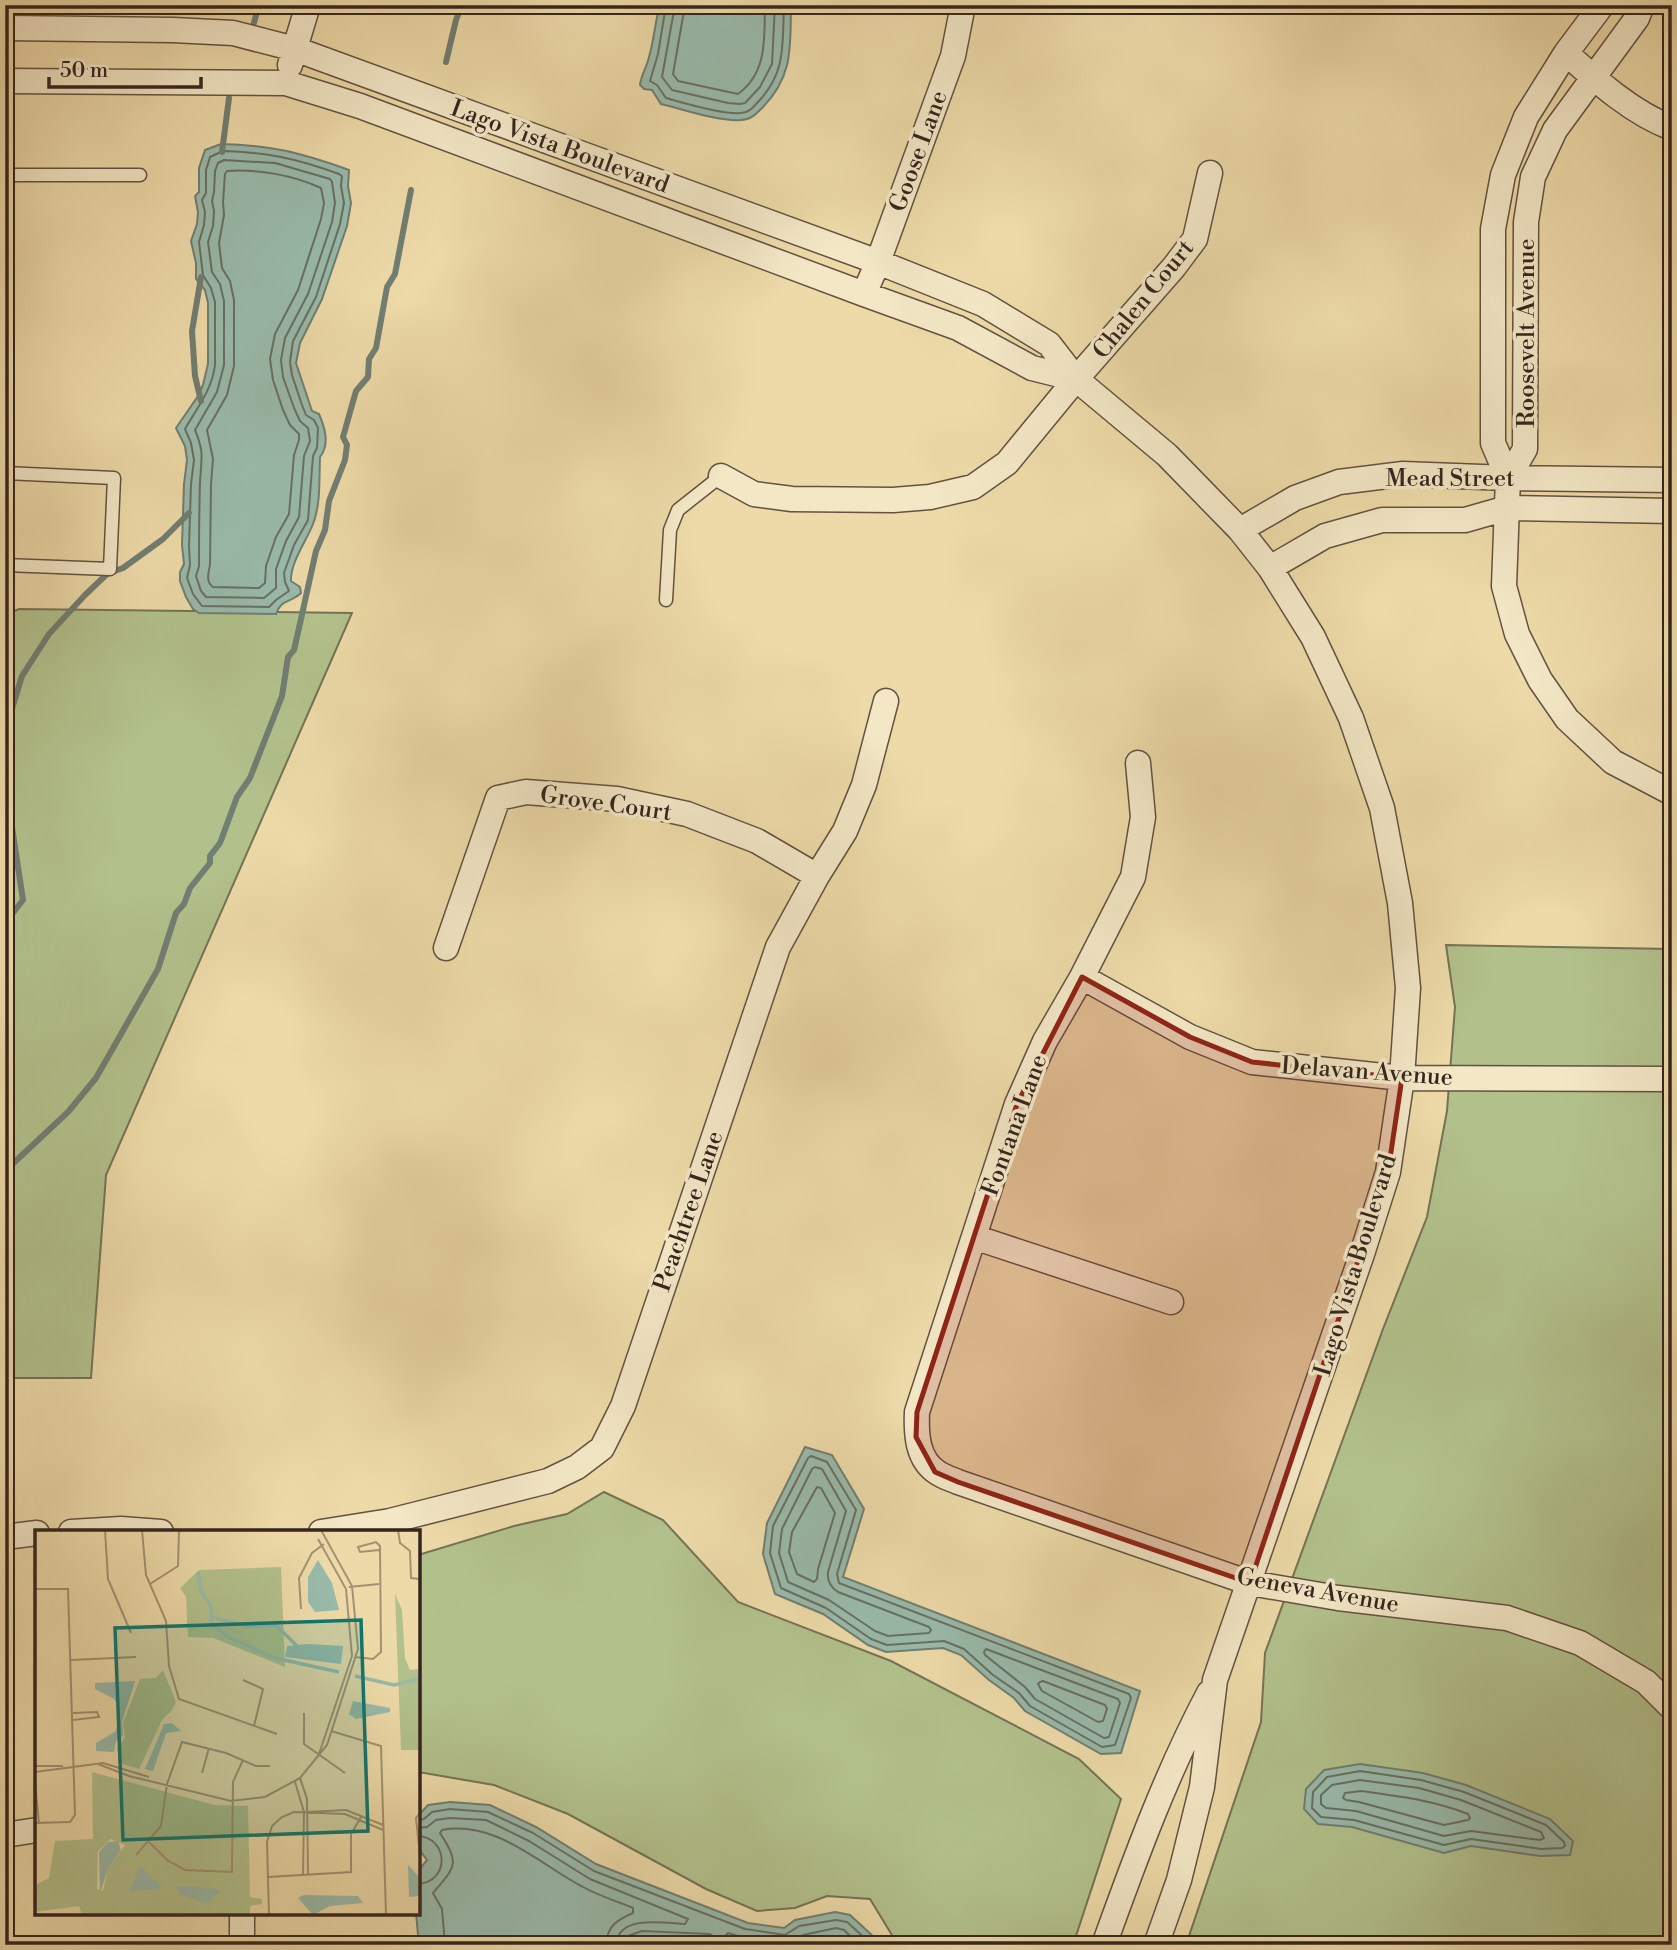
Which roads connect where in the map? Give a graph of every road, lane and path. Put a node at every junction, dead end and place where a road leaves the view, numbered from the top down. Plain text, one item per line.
1 (308, 5) edge
2 (963, 5) edge
3 (1602, 5) edge
4 (1642, 5) edge
5 (5, 29) edge
6 (295, 49) junction
7 (1566, 54) junction
8 (1593, 78) junction
9 (5, 81) edge
10 (285, 83) junction
11 (1672, 128) edge
12 (1210, 173) dead end
13 (5, 175) edge
14 (140, 175) dead end
15 (878, 262) junction
16 (864, 294) junction
17 (1076, 379) junction
18 (5, 472) edge
19 (720, 475) joint
20 (1508, 478) junction
21 (1672, 480) edge
22 (1507, 508) junction
23 (1672, 511) edge
24 (1240, 530) junction
25 (5, 565) edge
26 (1270, 568) junction
27 (666, 600) dead end
28 (886, 701) dead end
29 (1138, 763) dead end
30 (1672, 793) edge
31 (817, 876) junction
32 (446, 948) dead end
33 (1082, 977) junction
34 (1402, 1078) junction
35 (1672, 1079) edge
36 (974, 1237) junction
37 (1171, 1302) dead end
38 (922, 1455) joint
39 (104, 1530) edge
40 (134, 1530) edge
41 (334, 1530) edge
42 (35, 1533) edge
43 (5, 1537) edge
44 (1250, 1583) junction
45 (1215, 1680) junction
46 (1672, 1708) edge
47 (35, 1830) edge
48 (5, 1835) edge
49 (242, 1915) edge
50 (242, 1945) edge
51 (1104, 1945) edge
52 (1156, 1945) edge

1 - 6 street
2 - 15 street, Goose Lane
3 - 7 street, Roosevelt Avenue
4 - 8 street, Roosevelt Avenue
5 - 6 street, Lago Vista Boulevard
6 - 10 street
6 - 15 street, Lago Vista Boulevard
7 - 8 street
7 - 20 street, Roosevelt Avenue
8 - 11 street
8 - 20 street, Roosevelt Avenue
9 - 10 street, Lago Vista Boulevard
10 - 16 street, Lago Vista Boulevard
12 - 17 street, Chalen Court
13 - 14 lane
15 - 16 street, Goose Lane
15 - 17 street, Lago Vista Boulevard
16 - 17 street, Lago Vista Boulevard
17 - 19 street, Chalen Court
17 - 24 street, Lago Vista Boulevard
18 - 25 lane
19 - 27 lane
20 - 21 street, Mead Street
20 - 22 street
20 - 24 street, Mead Street
22 - 23 street, Mead Street
22 - 26 street, Mead Street
22 - 30 street
24 - 26 street, Lago Vista Boulevard
26 - 34 street, Lago Vista Boulevard
28 - 31 street, Peachtree Lane
29 - 33 street, Fontana Lane
31 - 32 street, Grove Court
31 - 41 street, Peachtree Lane
33 - 34 street, Delavan Avenue
33 - 36 street, Fontana Lane
34 - 35 street, Delavan Avenue
34 - 44 street, Lago Vista Boulevard
36 - 37 street
36 - 38 street, Fontana Lane
38 - 44 street, Geneva Avenue
39 - 40 street
42 - 43 street
44 - 45 street, Lago Vista Boulevard
44 - 46 street, Geneva Avenue
45 - 51 street
45 - 52 street, Lago Vista Boulevard
47 - 48 street
49 - 50 street

